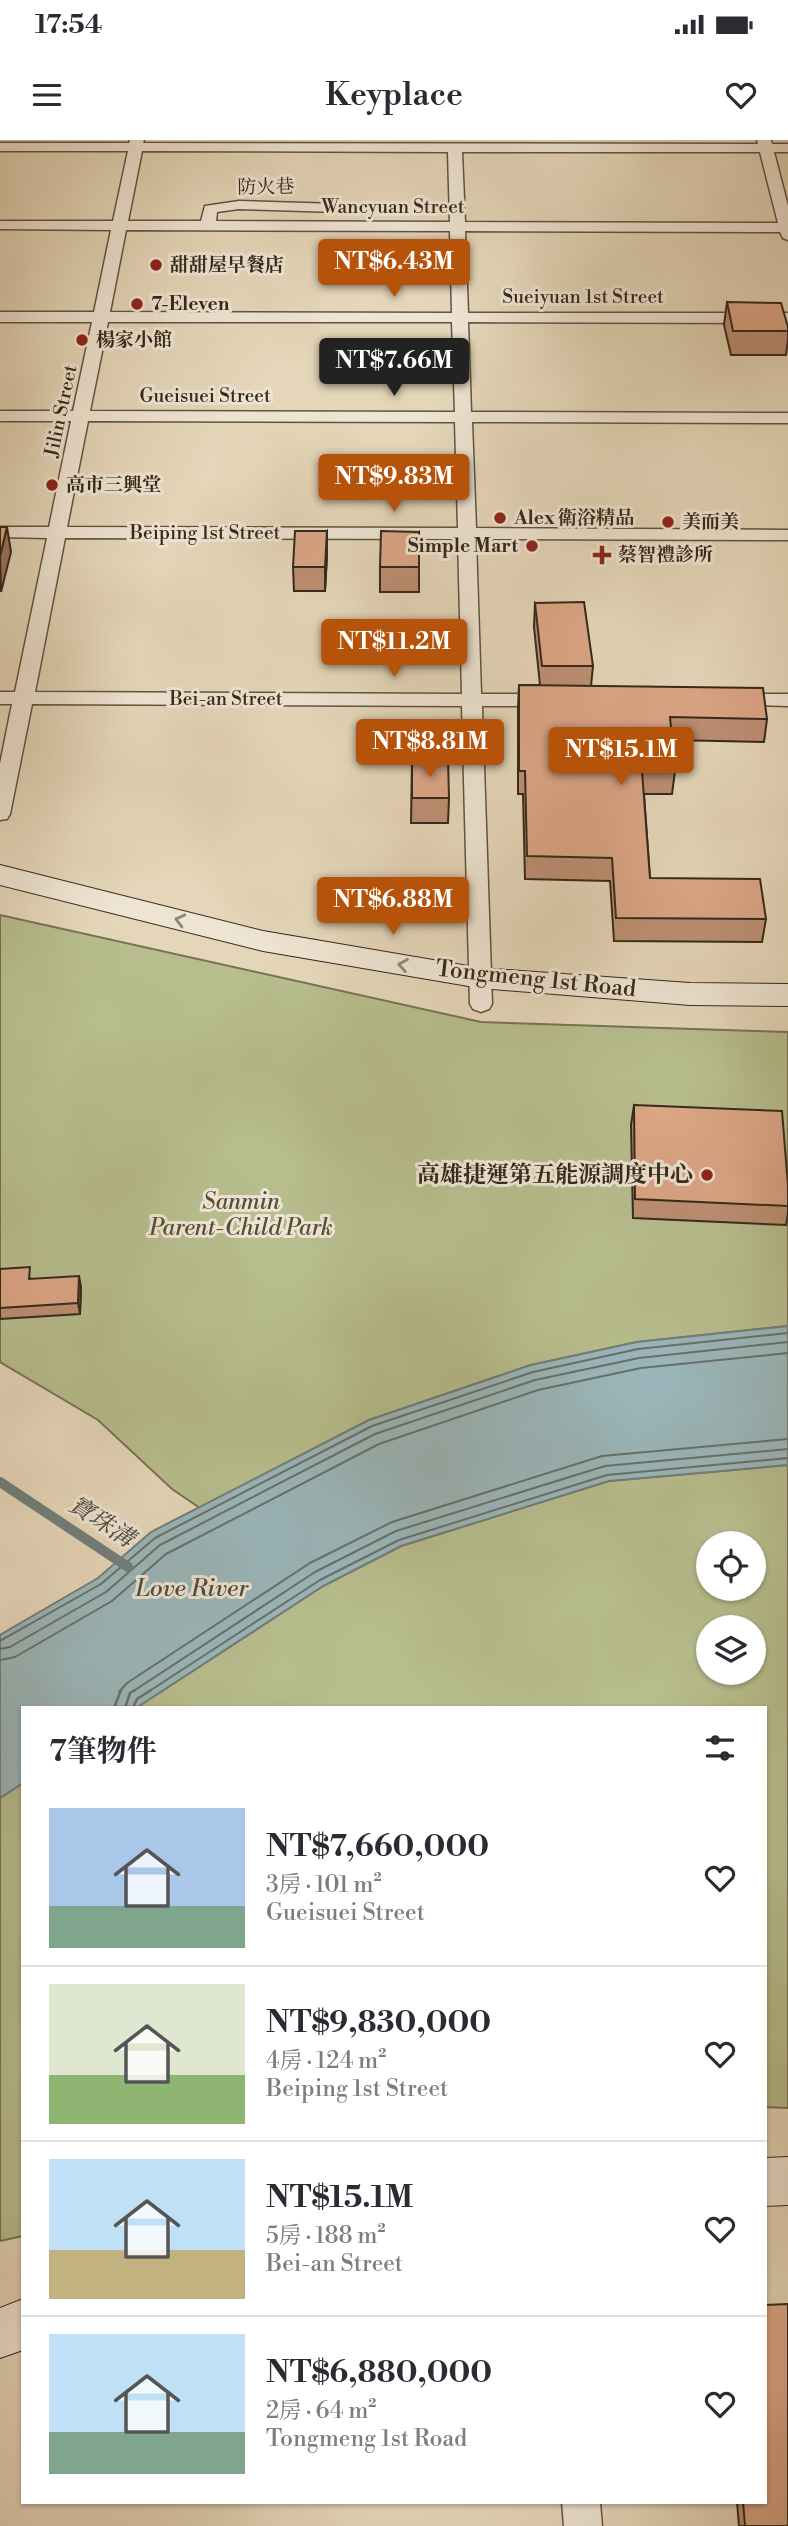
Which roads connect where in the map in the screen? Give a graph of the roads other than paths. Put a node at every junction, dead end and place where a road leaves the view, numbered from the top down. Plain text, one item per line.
1 (137, 144) edge
2 (765, 144) edge
3 (0, 147) edge
4 (788, 148) edge
5 (455, 149) junction
6 (338, 208) dead end
7 (0, 225) edge
8 (120, 226) junction
9 (208, 226) junction
10 (457, 227) junction
11 (787, 231) edge
12 (0, 317) edge
13 (101, 317) junction
14 (460, 318) junction
15 (788, 318) edge
16 (0, 416) edge
17 (81, 417) junction
18 (463, 418) junction
19 (788, 418) edge
20 (0, 532) edge
21 (57, 533) junction
22 (467, 534) junction
23 (788, 535) edge
24 (0, 698) edge
25 (23, 698) junction
26 (472, 700) junction
27 (568, 700) edge
28 (705, 700) edge
29 (788, 700) edge
30 (0, 814) edge
31 (0, 875) edge
32 (0, 900) edge
33 (481, 991) junction
34 (788, 995) edge
35 (788, 1015) edge
36 (788, 2181) edge
37 (767, 2182) edge
38 (21, 2326) edge
39 (0, 2333) edge
40 (581, 2504) edge
41 (583, 2526) edge

1 - 3 street
1 - 5 street
1 - 8 street, Jilin Street
2 - 4 street
2 - 5 street
2 - 11 street
5 - 10 street
6 - 9 street, 防火巷
7 - 8 street, Wancyuan Street
8 - 9 street, Wancyuan Street
8 - 13 street, Jilin Street
9 - 10 street, Wancyuan Street
10 - 11 street, Wancyuan Street
10 - 14 street
12 - 13 street, Sueiyuan 1st Street
13 - 14 street, Sueiyuan 1st Street
13 - 17 street, Jilin Street
14 - 15 street, Sueiyuan 1st Street
14 - 18 street
16 - 17 street, Gueisuei Street
17 - 18 street, Gueisuei Street
17 - 21 street, Jilin Street
18 - 19 street, Gueisuei Street
18 - 22 street
20 - 21 street, Beiping 1st Street
21 - 22 street, Beiping 1st Street
21 - 25 street, Jilin Street
22 - 23 street, Beiping 1st Street
22 - 26 street
24 - 25 street, Bei-an Street
25 - 26 street, Bei-an Street
25 - 30 street, Jilin Street
26 - 27 street, Bei-an Street
26 - 33 street
28 - 29 street
33 -> 31 street, Tongmeng 1st Road
32 - 33 street, Tongmeng 1st Road
33 - 34 street, Tongmeng 1st Road
33 - 35 street, Tongmeng 1st Road
36 - 37 street
38 - 39 street
40 - 41 street

